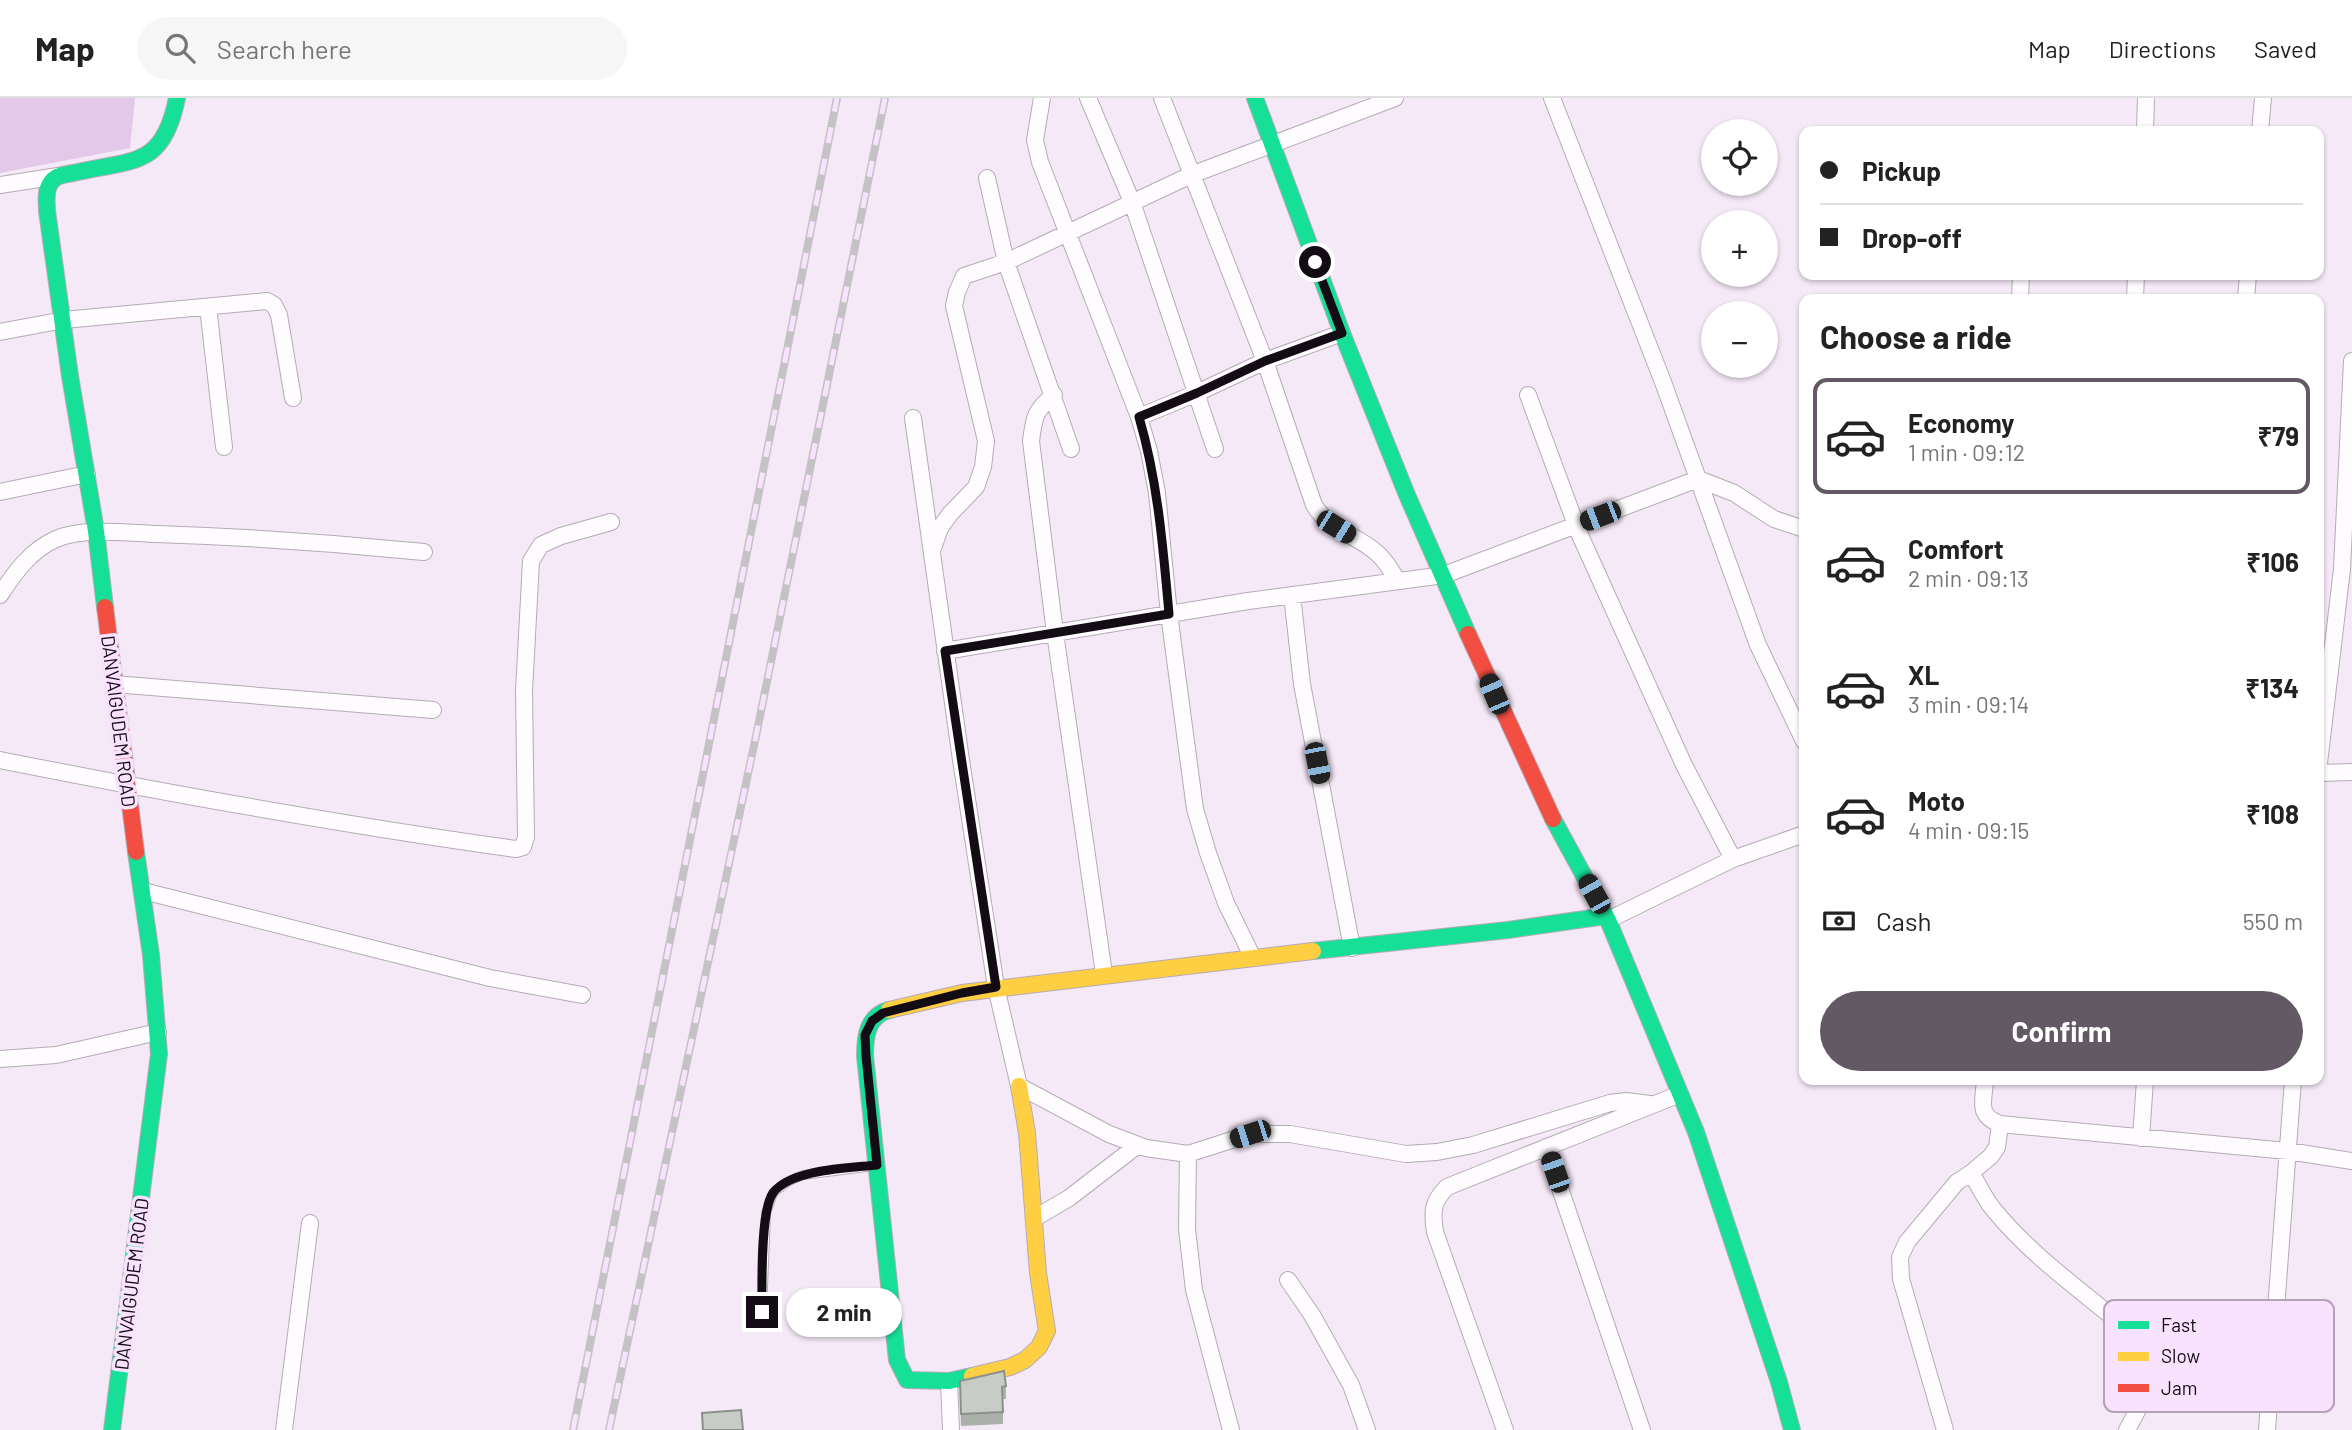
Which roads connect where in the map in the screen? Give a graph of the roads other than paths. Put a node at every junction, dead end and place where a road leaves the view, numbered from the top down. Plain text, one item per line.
1 (177, 98) edge
2 (1042, 98) edge
3 (1088, 98) edge
4 (1161, 98) edge
5 (1255, 98) edge
6 (1395, 98) edge
7 (1552, 98) edge
8 (2146, 98) edge
9 (2263, 98) edge
10 (2146, 126) edge
11 (2260, 126) edge
12 (1271, 144) junction
13 (1191, 175) junction
14 (58, 176) junction
15 (987, 178) dead end
16 (0, 186) edge
17 (1132, 202) junction
18 (1068, 234) junction
19 (1006, 262) junction
20 (208, 307) junction
21 (64, 320) junction
22 (0, 332) edge
23 (1342, 333) junction
24 (1265, 361) junction
25 (2352, 361) edge
26 (1197, 393) junction
27 (1054, 395) junction
28 (1528, 395) dead end
29 (293, 398) dead end
30 (1139, 417) junction
31 (913, 418) dead end
32 (224, 447) dead end
33 (1071, 449) dead end
34 (1215, 449) dead end
35 (87, 474) junction
36 (1698, 479) junction
37 (0, 492) edge
38 (611, 522) dead end
39 (1575, 525) junction
40 (1799, 527) edge
41 (96, 531) junction
42 (424, 552) dead end
43 (931, 553) junction
44 (1444, 575) junction
45 (1397, 580) junction
46 (0, 595) edge
47 (1292, 595) junction
48 (1169, 614) junction
49 (1055, 633) junction
50 (945, 651) junction
51 (114, 684) junction
52 (433, 710) dead end
53 (2324, 720) edge
54 (1799, 731) edge
55 (0, 760) edge
56 (2352, 772) edge
57 (2324, 773) edge
58 (127, 785) junction
59 (1799, 836) edge
60 (1733, 859) junction
61 (143, 891) junction
62 (1607, 918) junction
63 (1352, 948) junction
64 (1253, 958) junction
65 (1104, 974) junction
66 (996, 987) junction
67 (582, 996) dead end
68 (158, 1032) junction
69 (0, 1059) edge
70 (1985, 1085) edge
71 (2145, 1085) edge
72 (2293, 1085) edge
73 (1019, 1086) junction
74 (1680, 1094) junction
75 (1650, 1104) junction
76 (2000, 1124) junction
77 (2141, 1138) junction
78 (1138, 1145) junction
79 (1546, 1147) junction
80 (2288, 1152) junction
81 (1188, 1154) junction
82 (2352, 1161) edge
83 (877, 1165) junction
84 (1971, 1173) junction
85 (1035, 1218) junction
86 (310, 1223) dead end
87 (1287, 1280) dead end
88 (2277, 1300) edge
89 (2104, 1311) edge
90 (762, 1312) dead end
91 (949, 1381) junction
92 (2136, 1412) edge
93 (2268, 1412) edge
94 (112, 1430) edge
95 (284, 1430) edge
96 (951, 1430) edge
97 (1231, 1430) edge
98 (1367, 1430) edge
99 (1506, 1430) edge
100 (1642, 1430) edge
101 (1792, 1430) edge
102 (1945, 1430) edge
103 (2127, 1430) edge
104 (2267, 1430) edge

1 - 14 street
2 - 18 street
3 - 17 street
4 - 13 street
5 - 12 street
6 - 12 street
7 - 36 street
8 - 10 street
9 - 11 street
12 - 13 street
12 - 23 street
13 - 17 street
13 - 24 street
14 - 16 street
14 - 21 street, DANVAIGUDEM ROAD
15 - 19 street
17 - 18 street
17 - 26 street
18 - 19 street
18 - 30 street
19 - 27 street
19 - 43 street
20 - 21 street
20 - 29 street
20 - 32 street
21 - 22 street
21 - 35 street, DANVAIGUDEM ROAD
23 - 24 street
23 - 44 street
24 - 26 street
24 - 45 street
25 - 53 street
26 - 30 street
26 - 34 street
27 - 33 street
27 - 49 street
28 - 39 street
30 - 48 street
31 - 43 street
35 - 37 street
35 - 41 street, DANVAIGUDEM ROAD
36 - 39 street
36 - 40 street
36 - 54 street
38 - 58 street
39 - 44 street
39 - 60 street
41 - 42 street
41 - 46 street
41 - 51 street, DANVAIGUDEM ROAD
43 - 50 street
44 - 45 street
44 - 62 street
45 - 47 street
47 - 48 street
47 - 63 street
48 - 49 street
48 - 64 street
49 - 50 street
49 - 65 street
50 - 66 street
51 - 52 street
51 - 58 street, DANVAIGUDEM ROAD
55 - 58 street
56 - 57 street
58 - 61 street, DANVAIGUDEM ROAD
59 - 60 street
60 - 62 street
61 - 67 street
61 - 68 street, DANVAIGUDEM ROAD
62 - 63 street
62 - 74 street
63 - 64 street
64 - 65 street
65 - 66 street
66 - 73 street
66 - 83 street
68 - 69 street
68 - 94 street, DANVAIGUDEM ROAD
70 - 76 street
71 - 77 street
72 - 80 street
73 - 78 street
73 - 85 street
74 - 75 street
74 - 101 street
75 - 79 street
75 - 81 street
76 - 77 street
76 - 84 street
77 - 80 street
78 - 81 street
78 - 85 street
79 - 99 street
79 - 100 street
80 - 82 street
80 - 88 street
81 - 97 street
83 - 90 lane
83 - 91 street
84 - 89 street
84 - 102 street
85 - 91 street
86 - 95 street
87 - 98 street
91 - 96 street
92 - 103 street
93 - 104 street

